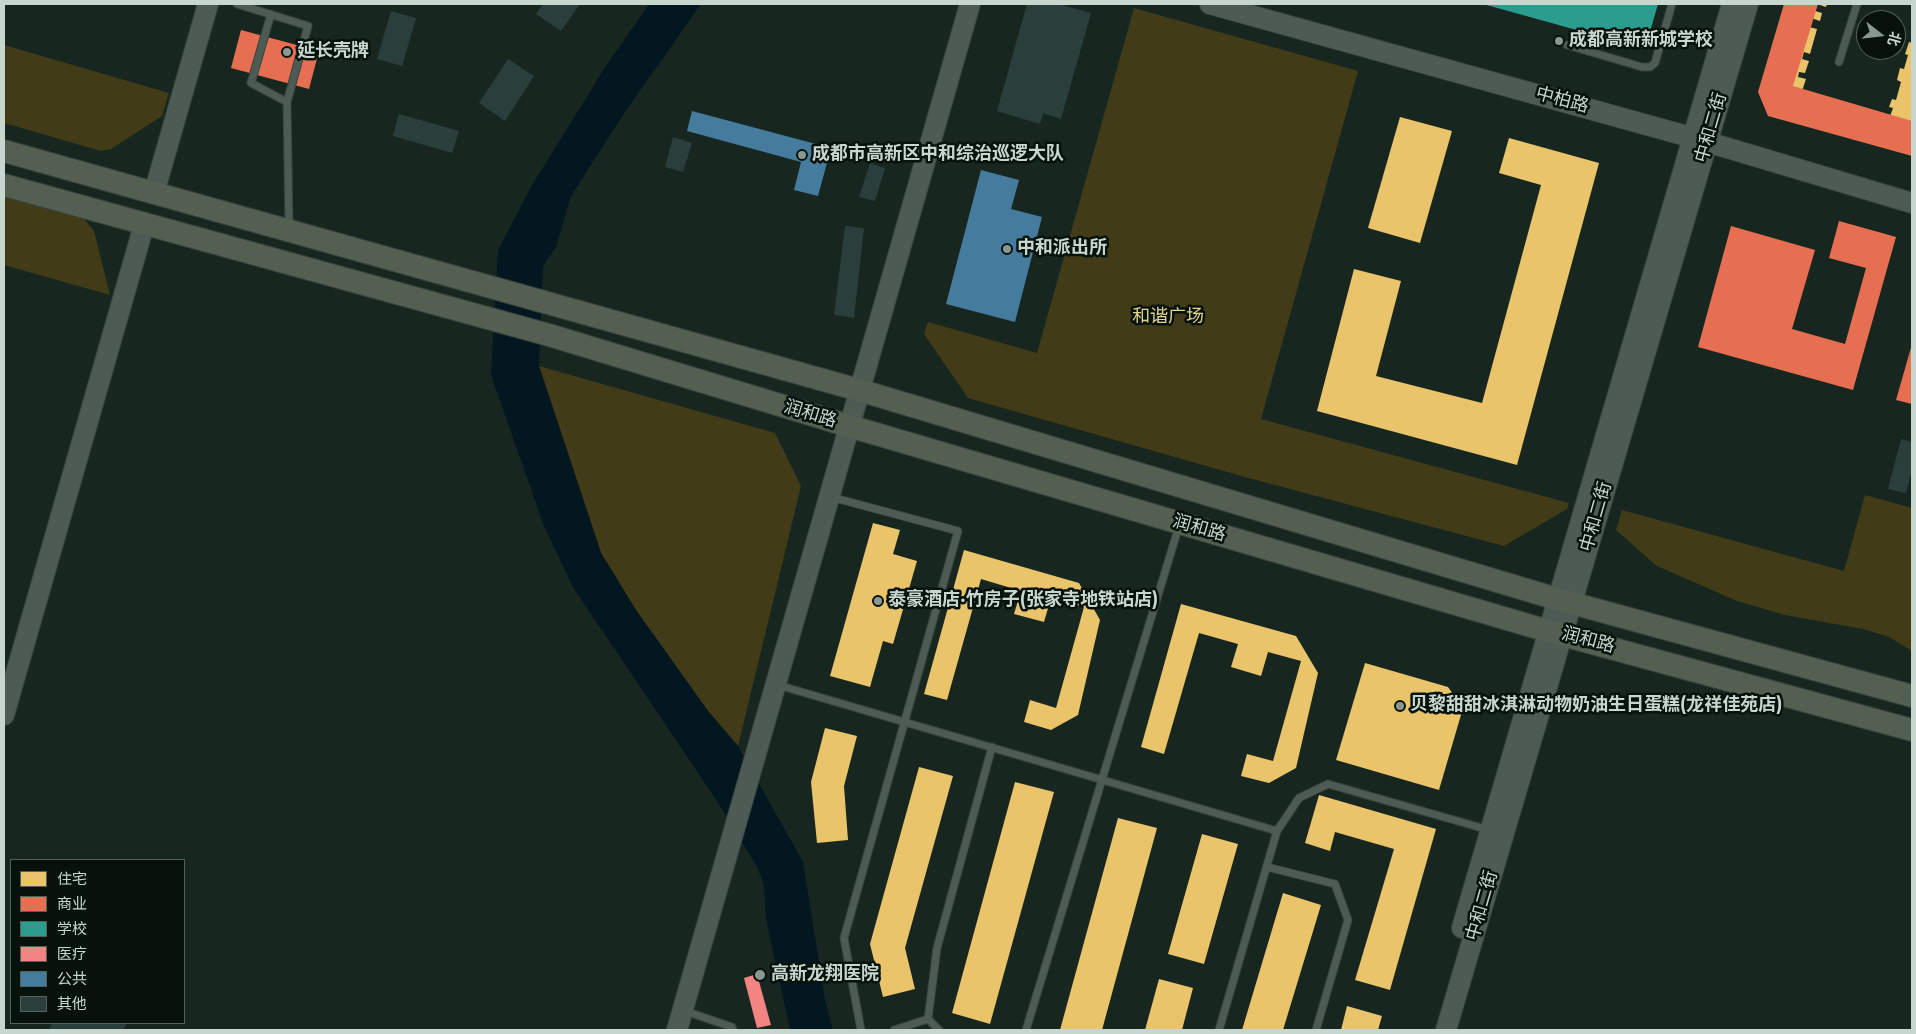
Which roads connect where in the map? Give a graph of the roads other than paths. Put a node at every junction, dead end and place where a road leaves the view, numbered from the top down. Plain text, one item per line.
1 (208, 4) edge
2 (237, 4) edge
3 (970, 4) edge
4 (1210, 4) edge
5 (1672, 4) edge
6 (1732, 4) edge
7 (1748, 4) edge
8 (1857, 4) edge
9 (271, 14) junction
10 (1568, 44) dead end
11 (1839, 62) dead end
12 (287, 102) junction
13 (1701, 140) junction
14 (4, 151) edge
15 (4, 185) edge
16 (154, 193) junction
17 (1912, 203) edge
18 (144, 225) junction
19 (289, 230) junction
20 (860, 390) junction
21 (849, 426) junction
22 (829, 497) junction
23 (1180, 523) junction
24 (1564, 601) junction
25 (1555, 632) junction
26 (776, 684) junction
27 (1912, 696) edge
28 (4, 715) edge
29 (905, 722) junction
30 (1912, 730) edge
31 (992, 747) junction
32 (1102, 780) junction
33 (1490, 830) junction
34 (1277, 831) junction
35 (1266, 867) junction
36 (682, 1010) junction
37 (928, 1019) junction
38 (677, 1030) edge
39 (733, 1030) edge
40 (862, 1030) edge
41 (894, 1030) edge
42 (939, 1030) edge
43 (1026, 1030) edge
44 (1219, 1030) edge
45 (1316, 1030) edge
46 (1433, 1030) edge
47 (1446, 1030) edge

1 - 16 street
2 - 9 lane
3 - 20 street
4 - 13 street, 中柏路
5 - 10 lane
6 - 13 street, 中和二街
7 - 13 street, 中和二街
8 - 11 lane
9 - 12 lane
9 - 12 lane
12 - 19 lane
13 - 17 street, 中柏路
13 - 24 street, 中和二街
14 - 16 main road, 润和路
15 - 18 main road, 润和路
16 - 19 main road, 润和路
18 - 21 main road, 润和路
18 - 28 street
19 - 20 main road, 润和路
20 - 21 street
20 - 24 main road, 润和路
21 - 22 street
21 - 23 main road, 润和路
22 - 26 street
22 - 29 lane
23 - 25 main road, 润和路
23 - 32 lane
24 - 25 street, 中和二街
24 - 27 main road, 润和路
25 - 30 main road, 润和路
25 - 33 street, 中和二街
25 - 47 street, 中和二街
26 - 29 lane
26 - 36 street
29 - 31 lane
29 - 40 lane
31 - 32 lane
31 - 37 lane
32 - 34 lane
32 - 43 lane
33 - 34 lane
33 - 46 street, 中和二街
34 - 35 lane
35 - 44 lane
35 - 45 lane
36 - 38 street
36 - 39 lane
37 - 41 lane
37 - 42 lane

